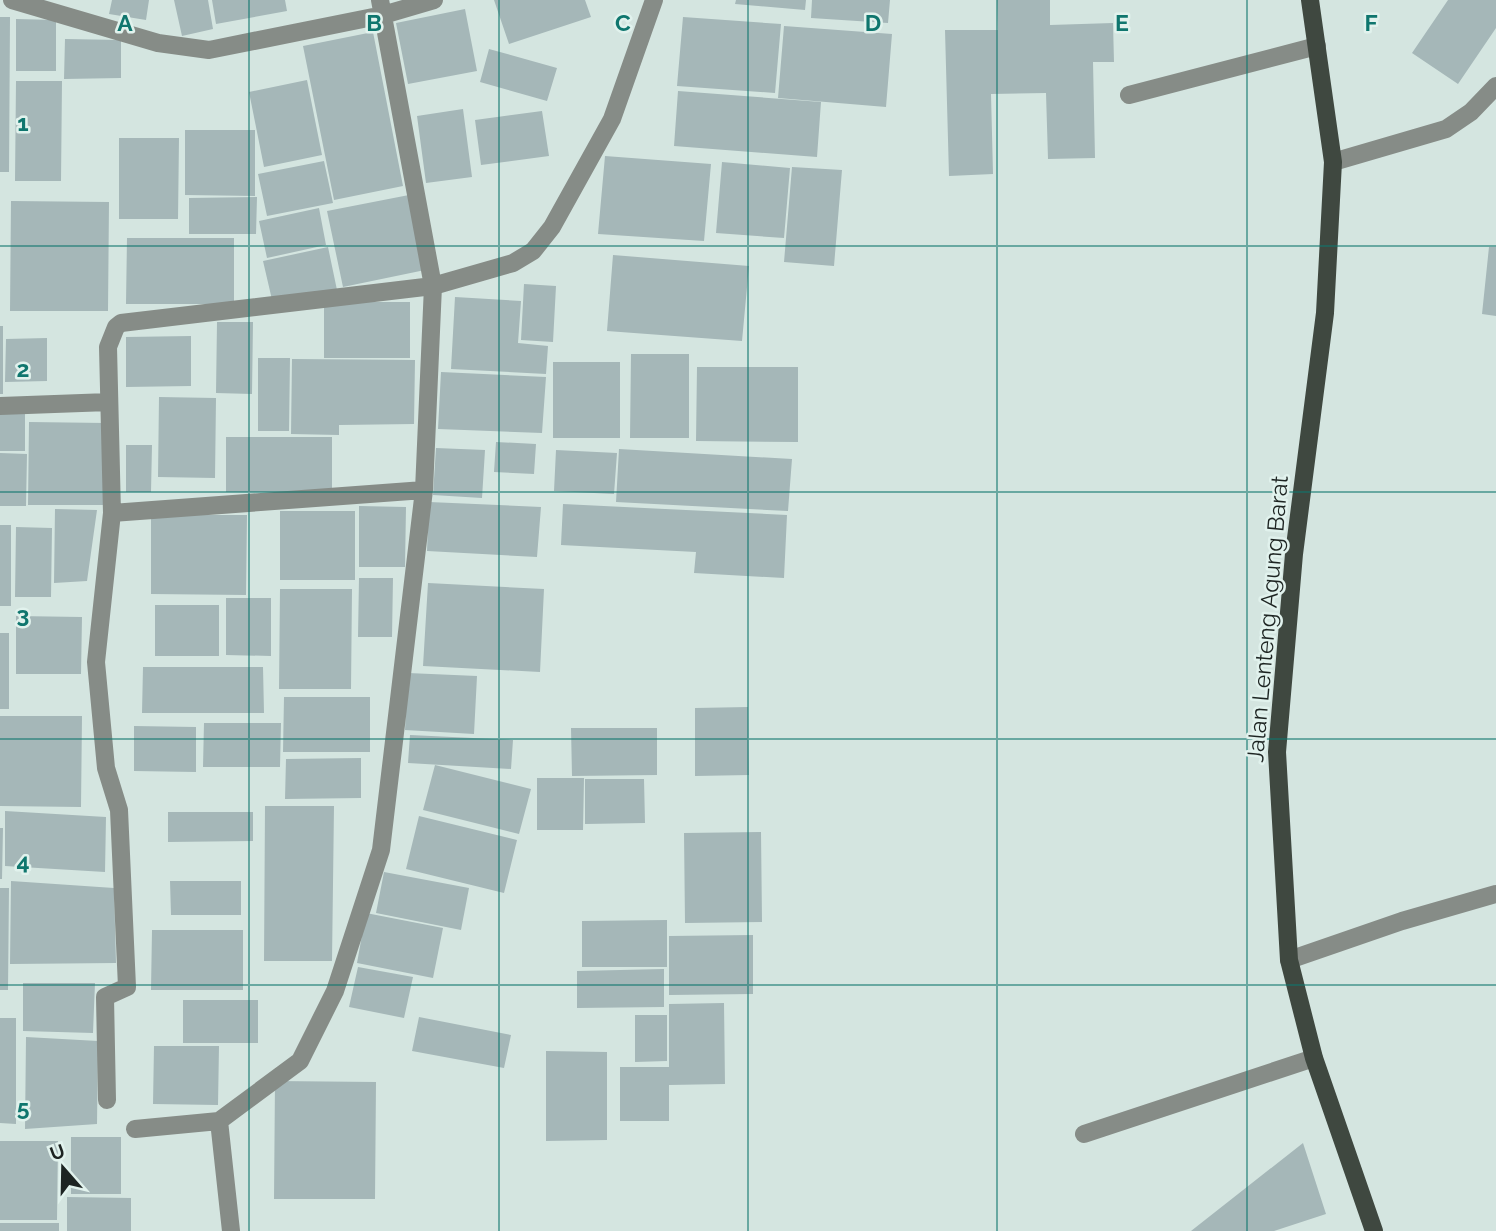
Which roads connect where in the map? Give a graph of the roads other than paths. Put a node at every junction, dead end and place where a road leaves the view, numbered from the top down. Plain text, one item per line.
1 (12, 0) edge
2 (434, 0) edge
3 (654, 0) edge
4 (1311, 0) edge
5 (382, 8) edge
6 (1317, 46) junction
7 (1496, 86) edge
8 (1129, 95) dead end
9 (1334, 162) junction
10 (433, 286) junction
11 (109, 402) junction
12 (0, 406) edge
13 (424, 490) junction
14 (112, 513) junction
15 (1496, 894) edge
16 (1289, 960) junction
17 (1314, 1058) junction
18 (107, 1100) dead end
19 (219, 1121) junction
20 (135, 1129) dead end
21 (1084, 1134) dead end
22 (231, 1231) edge
23 (1374, 1231) edge

1 - 5 street
2 - 5 street
3 - 10 street
4 - 6 main road, Jalan Lenteng Agung Barat
5 - 10 street
6 - 8 street
6 - 9 main road, Jalan Lenteng Agung Barat
7 - 9 street
9 - 16 main road, Jalan Lenteng Agung Barat
10 - 11 street
10 - 13 street
11 - 12 street
11 - 14 street
13 - 14 street
13 - 19 street
14 - 18 street
15 - 16 street
16 - 17 main road, Jalan Lenteng Agung Barat
17 - 21 street
17 - 23 main road, Jalan Lenteng Agung Barat
19 - 20 street
19 - 22 street

